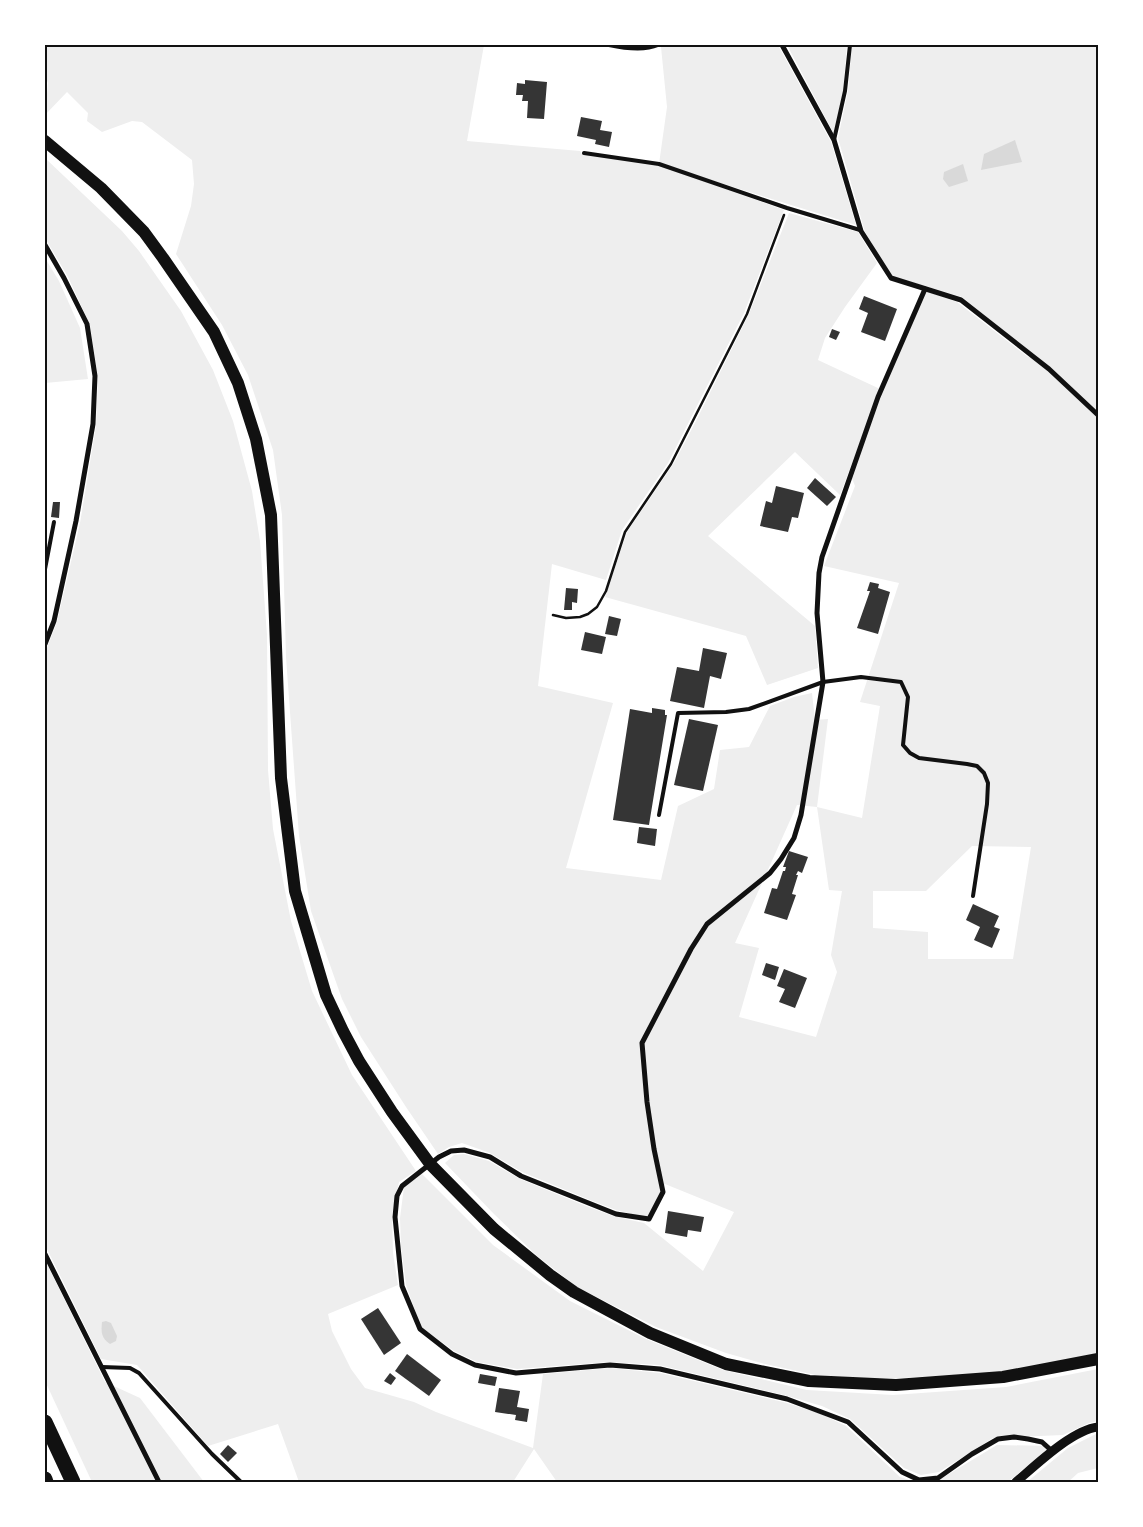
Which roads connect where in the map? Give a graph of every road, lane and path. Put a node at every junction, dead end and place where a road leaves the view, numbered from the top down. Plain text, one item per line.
1 (609, 45) edge
2 (658, 45) edge
3 (782, 45) edge
4 (850, 45) edge
5 (834, 140) junction
6 (45, 141) edge
7 (584, 153) dead end
8 (787, 208) junction
9 (860, 230) junction
10 (45, 245) edge
11 (925, 289) junction
12 (1098, 415) edge
13 (54, 522) dead end
14 (45, 569) edge
15 (553, 615) dead end
16 (45, 644) edge
17 (823, 682) junction
18 (659, 815) dead end
19 (973, 896) dead end
20 (430, 1164) junction
21 (45, 1254) edge
22 (1098, 1359) edge
23 (102, 1368) junction
24 (45, 1422) edge
25 (1098, 1427) edge
26 (1052, 1451) junction
27 (73, 1482) edge
28 (159, 1482) edge
29 (241, 1482) edge
30 (1016, 1482) edge

1 - 2 lane
3 - 5 street
4 - 5 lane
5 - 9 street
6 - 20 main road
7 - 8 lane
8 - 9 lane
8 - 15 path
9 - 11 street
10 - 16 street
11 - 12 street
11 - 17 street
13 - 14 lane
17 - 18 lane
17 - 19 lane
17 - 20 street
20 - 22 main road
20 - 26 street
21 - 23 street
23 - 28 street
23 - 29 lane
24 - 27 highway
25 - 26 street
26 - 30 street

